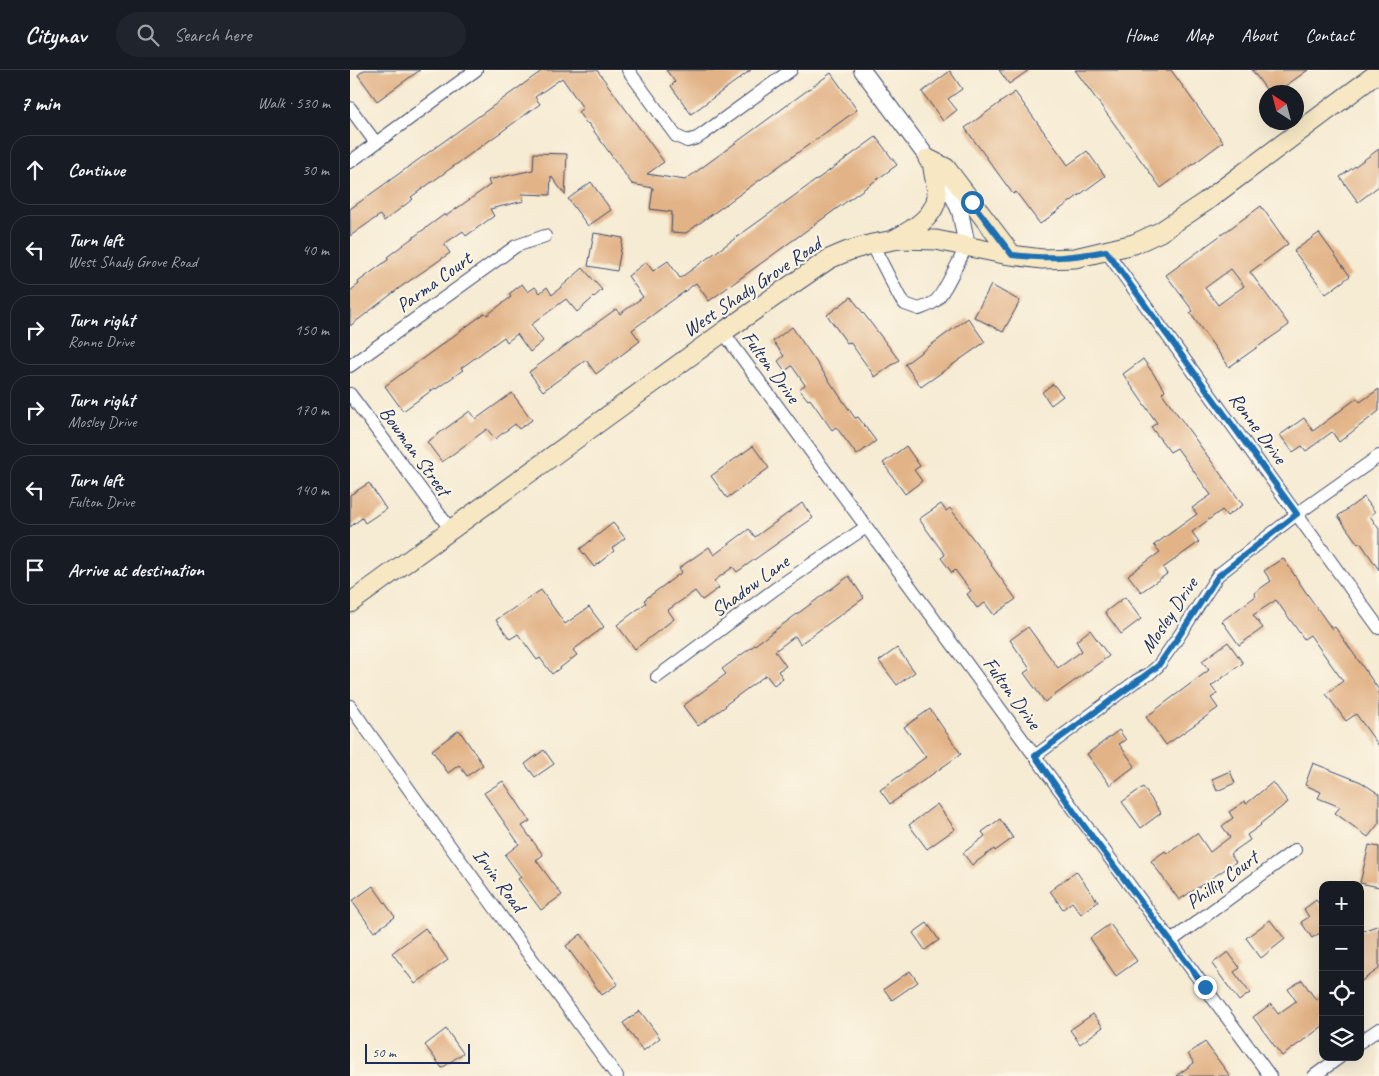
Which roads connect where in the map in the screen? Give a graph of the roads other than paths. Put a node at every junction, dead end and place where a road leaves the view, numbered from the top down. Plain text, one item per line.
1 (476, 70) edge
2 (628, 70) edge
3 (791, 70) edge
4 (862, 70) edge
5 (1379, 72) edge
6 (350, 108) edge
7 (376, 143) junction
8 (350, 162) edge
9 (931, 163) junction
10 (545, 236) dead end
11 (892, 240) junction
12 (872, 244) junction
13 (967, 246) junction
14 (1106, 251) junction
15 (1012, 255) junction
16 (723, 332) junction
17 (350, 366) edge
18 (350, 394) edge
19 (1379, 456) edge
20 (1297, 514) junction
21 (866, 527) junction
22 (451, 530) junction
23 (350, 603) edge
24 (1379, 628) edge
25 (657, 677) dead end
26 (350, 706) edge
27 (1035, 756) junction
28 (1295, 850) dead end
29 (1171, 941) junction
30 (1379, 1029) edge
31 (1364, 1039) edge
32 (1335, 1061) edge
33 (618, 1076) edge
34 (1270, 1076) edge
35 (1314, 1076) edge

1 - 7 street
2 - 3 street
4 - 9 street
5 - 14 main road, West Shady Grove Road
6 - 7 street
7 - 8 street
9 - 11 main road
9 - 13 street
9 - 15 main road
10 - 17 street, Parma Court
11 - 12 main road, West Shady Grove Road
11 - 13 main road, West Shady Grove Road
12 - 13 street
12 - 16 main road, West Shady Grove Road
13 - 15 main road, West Shady Grove Road
14 - 15 main road, West Shady Grove Road
14 - 20 street, Ronne Drive
16 - 21 street, Fulton Drive
16 - 22 main road, West Shady Grove Road
18 - 22 street, Bowman Street
19 - 20 street, Mosley Drive
20 - 24 street, Ronne Drive
20 - 27 street, Mosley Drive
21 - 25 street, Shadow Lane
21 - 27 street, Fulton Drive
22 - 23 main road, West Shady Grove Road
26 - 33 street, Irvin Road
27 - 29 street, Fulton Drive
28 - 29 street, Phillip Court
29 - 34 street, Fulton Drive
30 - 31 street
32 - 35 street

